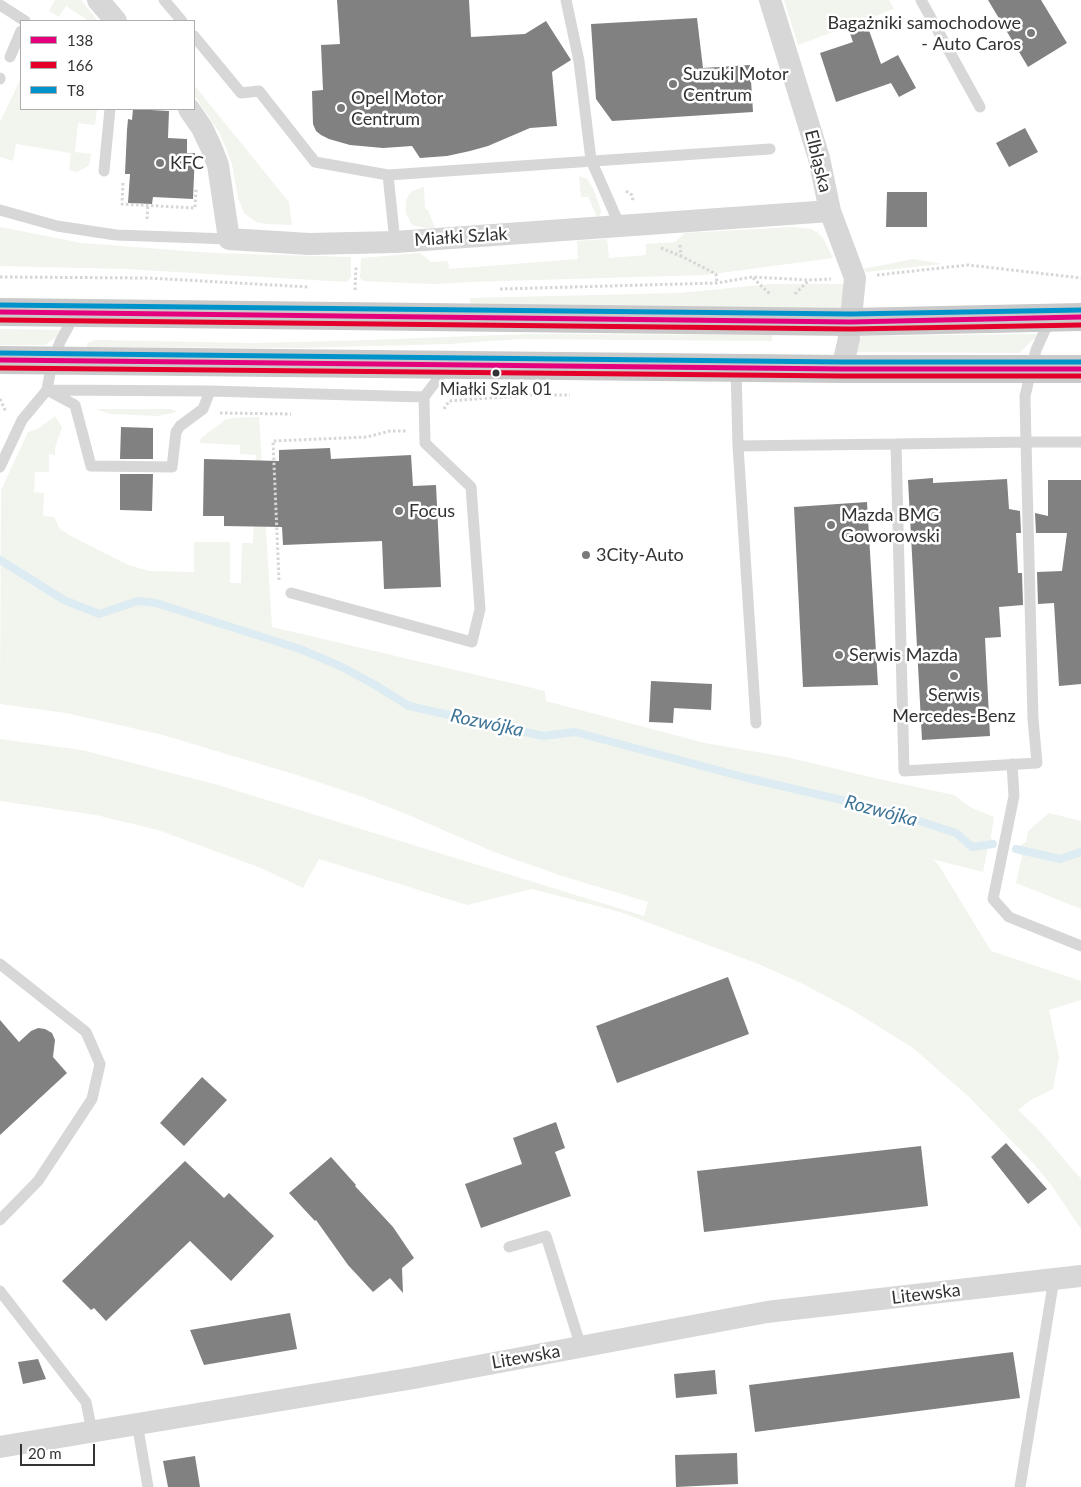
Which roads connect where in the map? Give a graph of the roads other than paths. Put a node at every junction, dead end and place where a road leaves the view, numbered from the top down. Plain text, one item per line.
1 (98, 0) edge
2 (164, 0) edge
3 (566, 0) edge
4 (770, 0) edge
5 (921, 0) edge
6 (0, 5) edge
7 (23, 20) edge
8 (115, 20) edge
9 (181, 20) edge
10 (20, 33) edge
11 (195, 37) edge
12 (10, 57) dead end
13 (980, 107) dead end
14 (110, 110) edge
15 (190, 110) edge
16 (770, 149) dead end
17 (591, 160) junction
18 (104, 171) dead end
19 (388, 175) junction
20 (0, 210) edge
21 (830, 211) junction
22 (627, 225) junction
23 (229, 239) junction
24 (395, 242) junction
25 (0, 312) edge
26 (76, 312) junction
27 (1081, 316) edge
28 (1050, 318) junction
29 (851, 322) junction
30 (0, 360) edge
31 (52, 362) junction
32 (449, 365) junction
33 (736, 368) junction
34 (842, 369) junction
35 (1081, 369) edge
36 (1031, 370) junction
37 (48, 390) junction
38 (210, 391) junction
39 (424, 398) junction
40 (1026, 442) junction
41 (1081, 442) edge
42 (896, 444) junction
43 (738, 446) junction
44 (0, 467) edge
45 (291, 593) road end
46 (756, 723) dead end
47 (1012, 764) junction
48 (1081, 946) edge
49 (0, 964) edge
50 (0, 1220) edge
51 (509, 1248) dead end
52 (1081, 1276) edge
53 (1054, 1279) junction
54 (0, 1291) edge
55 (581, 1347) junction
56 (137, 1423) junction
57 (92, 1431) junction
58 (0, 1448) edge
59 (148, 1487) edge
60 (1020, 1487) edge

1 - 8 street
2 - 9 lane
3 - 17 lane
4 - 21 street, Elbląska
5 - 13 lane
6 - 7 lane
10 - 12 lane
11 - 19 lane
14 - 18 lane
15 - 23 street
16 - 17 lane
17 - 19 lane
17 - 22 lane
19 - 24 lane
20 - 23 lane
21 - 22 street, Miałki Szlak
21 - 29 street, Elbląska
22 - 24 street, Miałki Szlak
23 - 24 street, Miałki Szlak
25 - 26 main road
26 - 29 main road
26 - 31 lane
27 - 28 main road
28 - 29 main road
28 - 36 lane
29 - 34 street, Elbląska
30 - 31 main road
31 - 32 main road
31 - 37 lane
32 - 33 main road
32 - 39 lane
33 - 34 main road
33 - 43 lane
34 - 36 main road
35 - 36 main road
36 - 40 lane
37 - 38 lane
37 - 38 lane
37 - 44 lane
38 - 39 lane
39 - 45 lane
40 - 41 lane
40 - 42 lane
40 - 47 lane
42 - 43 lane
42 - 47 lane
43 - 46 lane
47 - 48 lane
49 - 50 lane
51 - 55 lane
52 - 53 street, Litewska
53 - 55 street, Litewska
53 - 60 lane
54 - 57 lane
55 - 56 street, Litewska
56 - 57 street, Litewska
56 - 59 lane
57 - 58 street, Litewska

